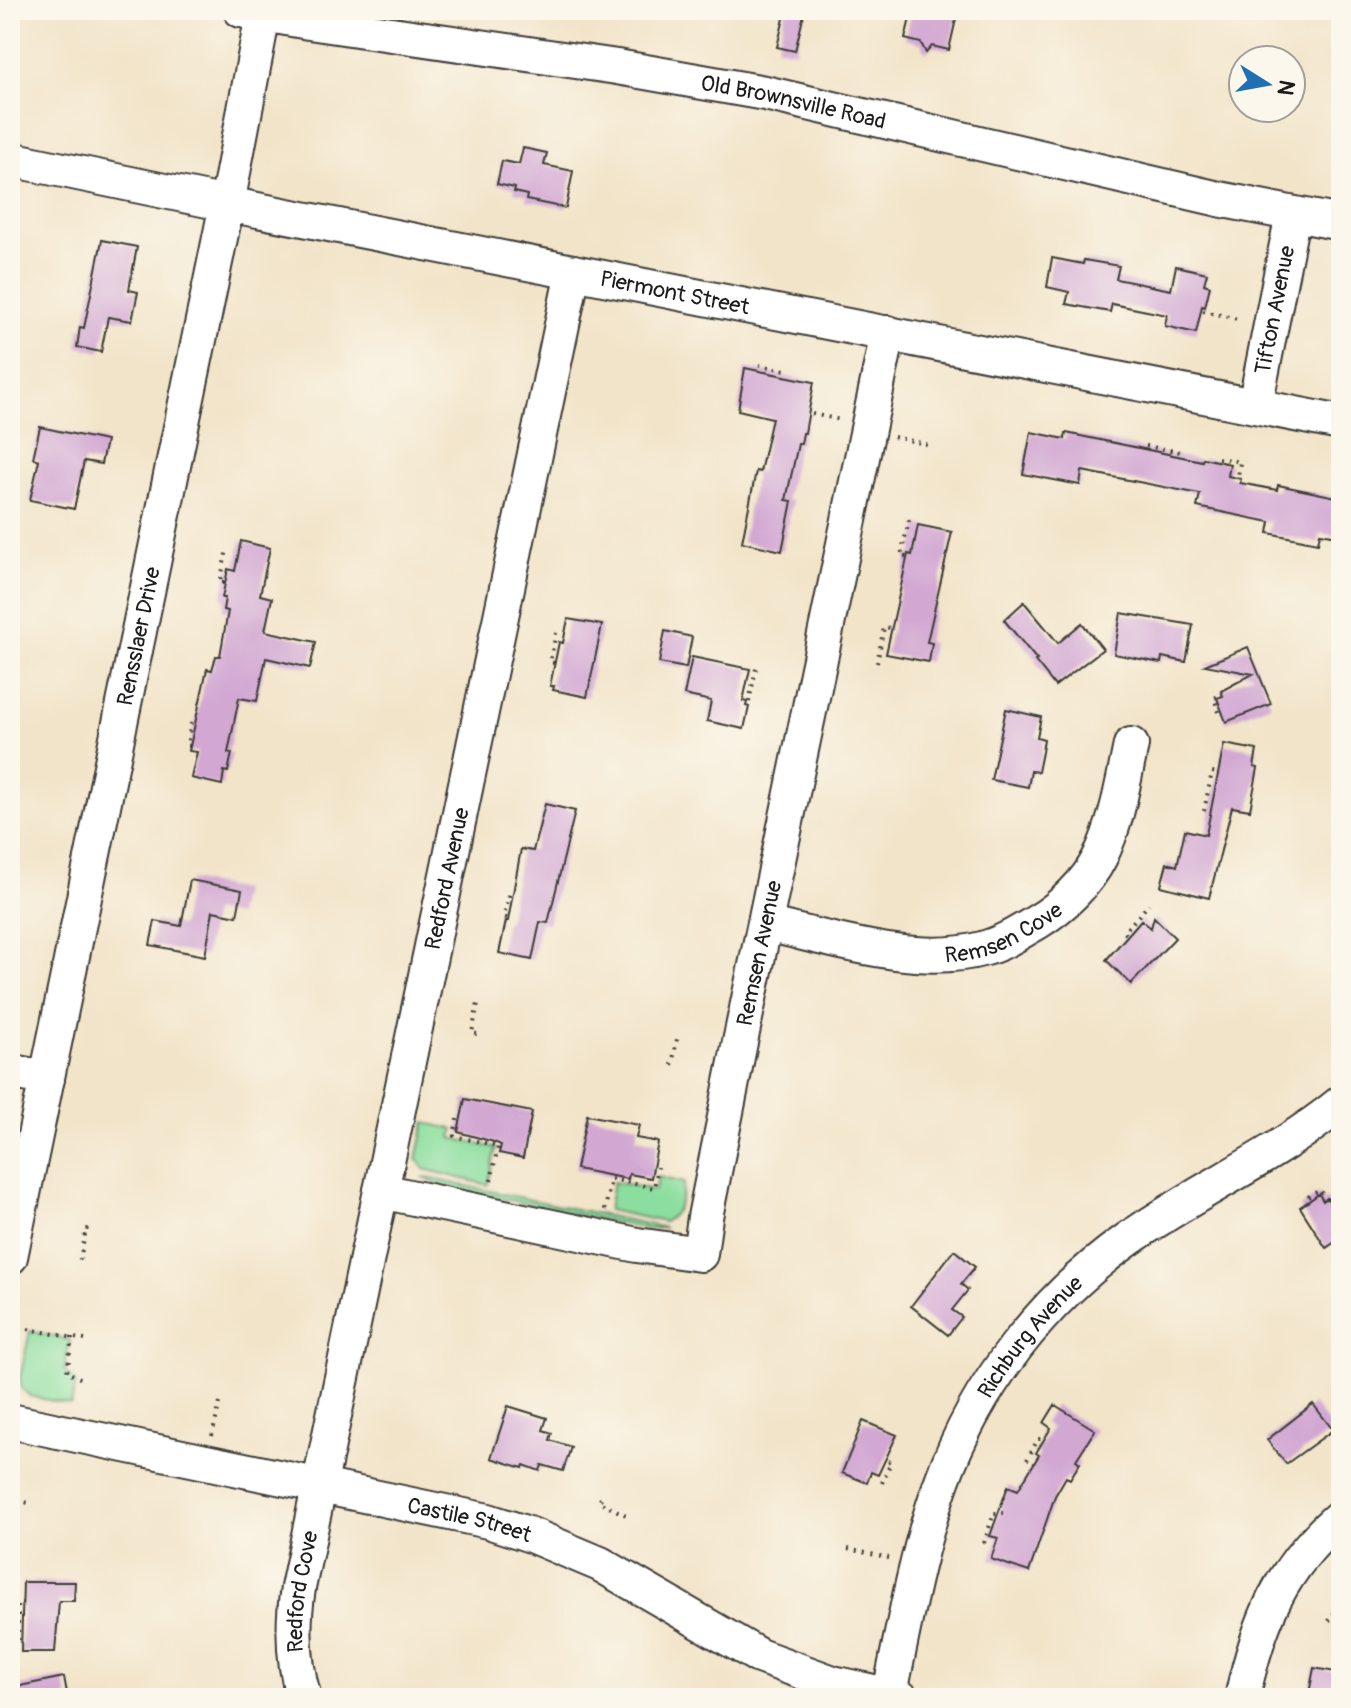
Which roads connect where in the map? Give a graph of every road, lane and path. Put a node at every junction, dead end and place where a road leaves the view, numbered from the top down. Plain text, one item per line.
1 (252, 13) edge
2 (10, 159) edge
3 (227, 204) junction
4 (1293, 214) junction
5 (1341, 223) edge
6 (573, 272) junction
7 (1203, 311) dead end
8 (1242, 320) dead end
9 (888, 333) junction
10 (759, 365) dead end
11 (785, 374) dead end
12 (1255, 406) junction
13 (812, 414) dead end
14 (845, 421) dead end
15 (1341, 423) edge
16 (893, 437) dead end
17 (930, 445) dead end
18 (1146, 446) dead end
19 (1181, 452) dead end
20 (1218, 458) dead end
21 (1238, 476) dead end
22 (910, 515) dead end
23 (227, 549) dead end
24 (906, 557) dead end
25 (224, 583) dead end
26 (557, 628) dead end
27 (890, 628) dead end
28 (554, 663) dead end
29 (877, 663) dead end
30 (757, 664) dead end
31 (1221, 695) dead end
32 (749, 702) dead end
33 (1219, 712) dead end
34 (191, 723) dead end
35 (1131, 745) dead end
36 (190, 746) dead end
37 (1217, 773) dead end
38 (1204, 811) dead end
39 (510, 892) dead end
40 (1149, 904) dead end
41 (507, 918) dead end
42 (765, 924) junction
43 (1126, 934) dead end
44 (478, 1003) dead end
45 (477, 1034) dead end
46 (678, 1034) dead end
47 (672, 1065) dead end
48 (10, 1071) edge
49 (47, 1079) junction
50 (1341, 1103) edge
51 (457, 1119) dead end
52 (658, 1167) dead end
53 (489, 1188) dead end
54 (381, 1191) junction
55 (1308, 1197) dead end
56 (1325, 1197) dead end
57 (605, 1212) dead end
58 (90, 1229) dead end
59 (10, 1257) edge
60 (80, 1260) dead end
61 (28, 1329) dead end
62 (72, 1337) junction
63 (90, 1341) dead end
64 (84, 1380) dead end
65 (220, 1403) dead end
66 (10, 1421) edge
67 (212, 1437) dead end
68 (1043, 1439) dead end
69 (886, 1460) dead end
70 (1027, 1460) dead end
71 (882, 1483) dead end
72 (320, 1485) junction
73 (601, 1498) dead end
74 (10, 1499) edge
75 (33, 1504) dead end
76 (1004, 1513) dead end
77 (626, 1515) dead end
78 (1341, 1516) edge
79 (984, 1543) dead end
80 (848, 1549) dead end
81 (895, 1560) dead end
82 (1341, 1602) edge
83 (25, 1603) dead end
84 (1329, 1621) dead end
85 (18, 1640) dead end
86 (893, 1697) edge
87 (304, 1698) edge
88 (1242, 1698) edge

1 - 3 street, Rensslaer Drive
1 - 4 street, Old Brownsville Road
2 - 3 street, Piermont Street
3 - 6 street, Piermont Street
3 - 49 street, Rensslaer Drive
4 - 5 street, Old Brownsville Road
4 - 12 street, Tifton Avenue
6 - 9 street, Piermont Street
6 - 54 street, Redford Avenue
7 - 8 path
9 - 12 street, Piermont Street
9 - 42 street, Remsen Avenue
10 - 11 path
12 - 15 street, Piermont Street
13 - 14 path
16 - 17 path
18 - 19 path
20 - 21 path
22 - 24 path
23 - 25 path
26 - 28 path
27 - 29 path
30 - 32 path
31 - 33 path
34 - 36 path
35 - 42 street, Remsen Cove
37 - 38 path
39 - 41 path
40 - 43 path
42 - 54 street, Remsen Avenue
44 - 45 path
46 - 47 path
48 - 49 street
49 - 59 street, Rensslaer Drive
50 - 86 street, Richburg Avenue
51 - 53 path
52 - 57 path
54 - 72 street, Redford Avenue
55 - 56 path
58 - 60 path
61 - 62 path
62 - 63 path
62 - 64 path
65 - 67 path
66 - 72 street, Castile Street
68 - 70 path
69 - 71 path
72 - 86 street, Castile Street
72 - 87 street, Redford Cove
73 - 77 path
74 - 75 path
76 - 79 path
78 - 88 street
80 - 81 path
82 - 84 path
83 - 85 path

